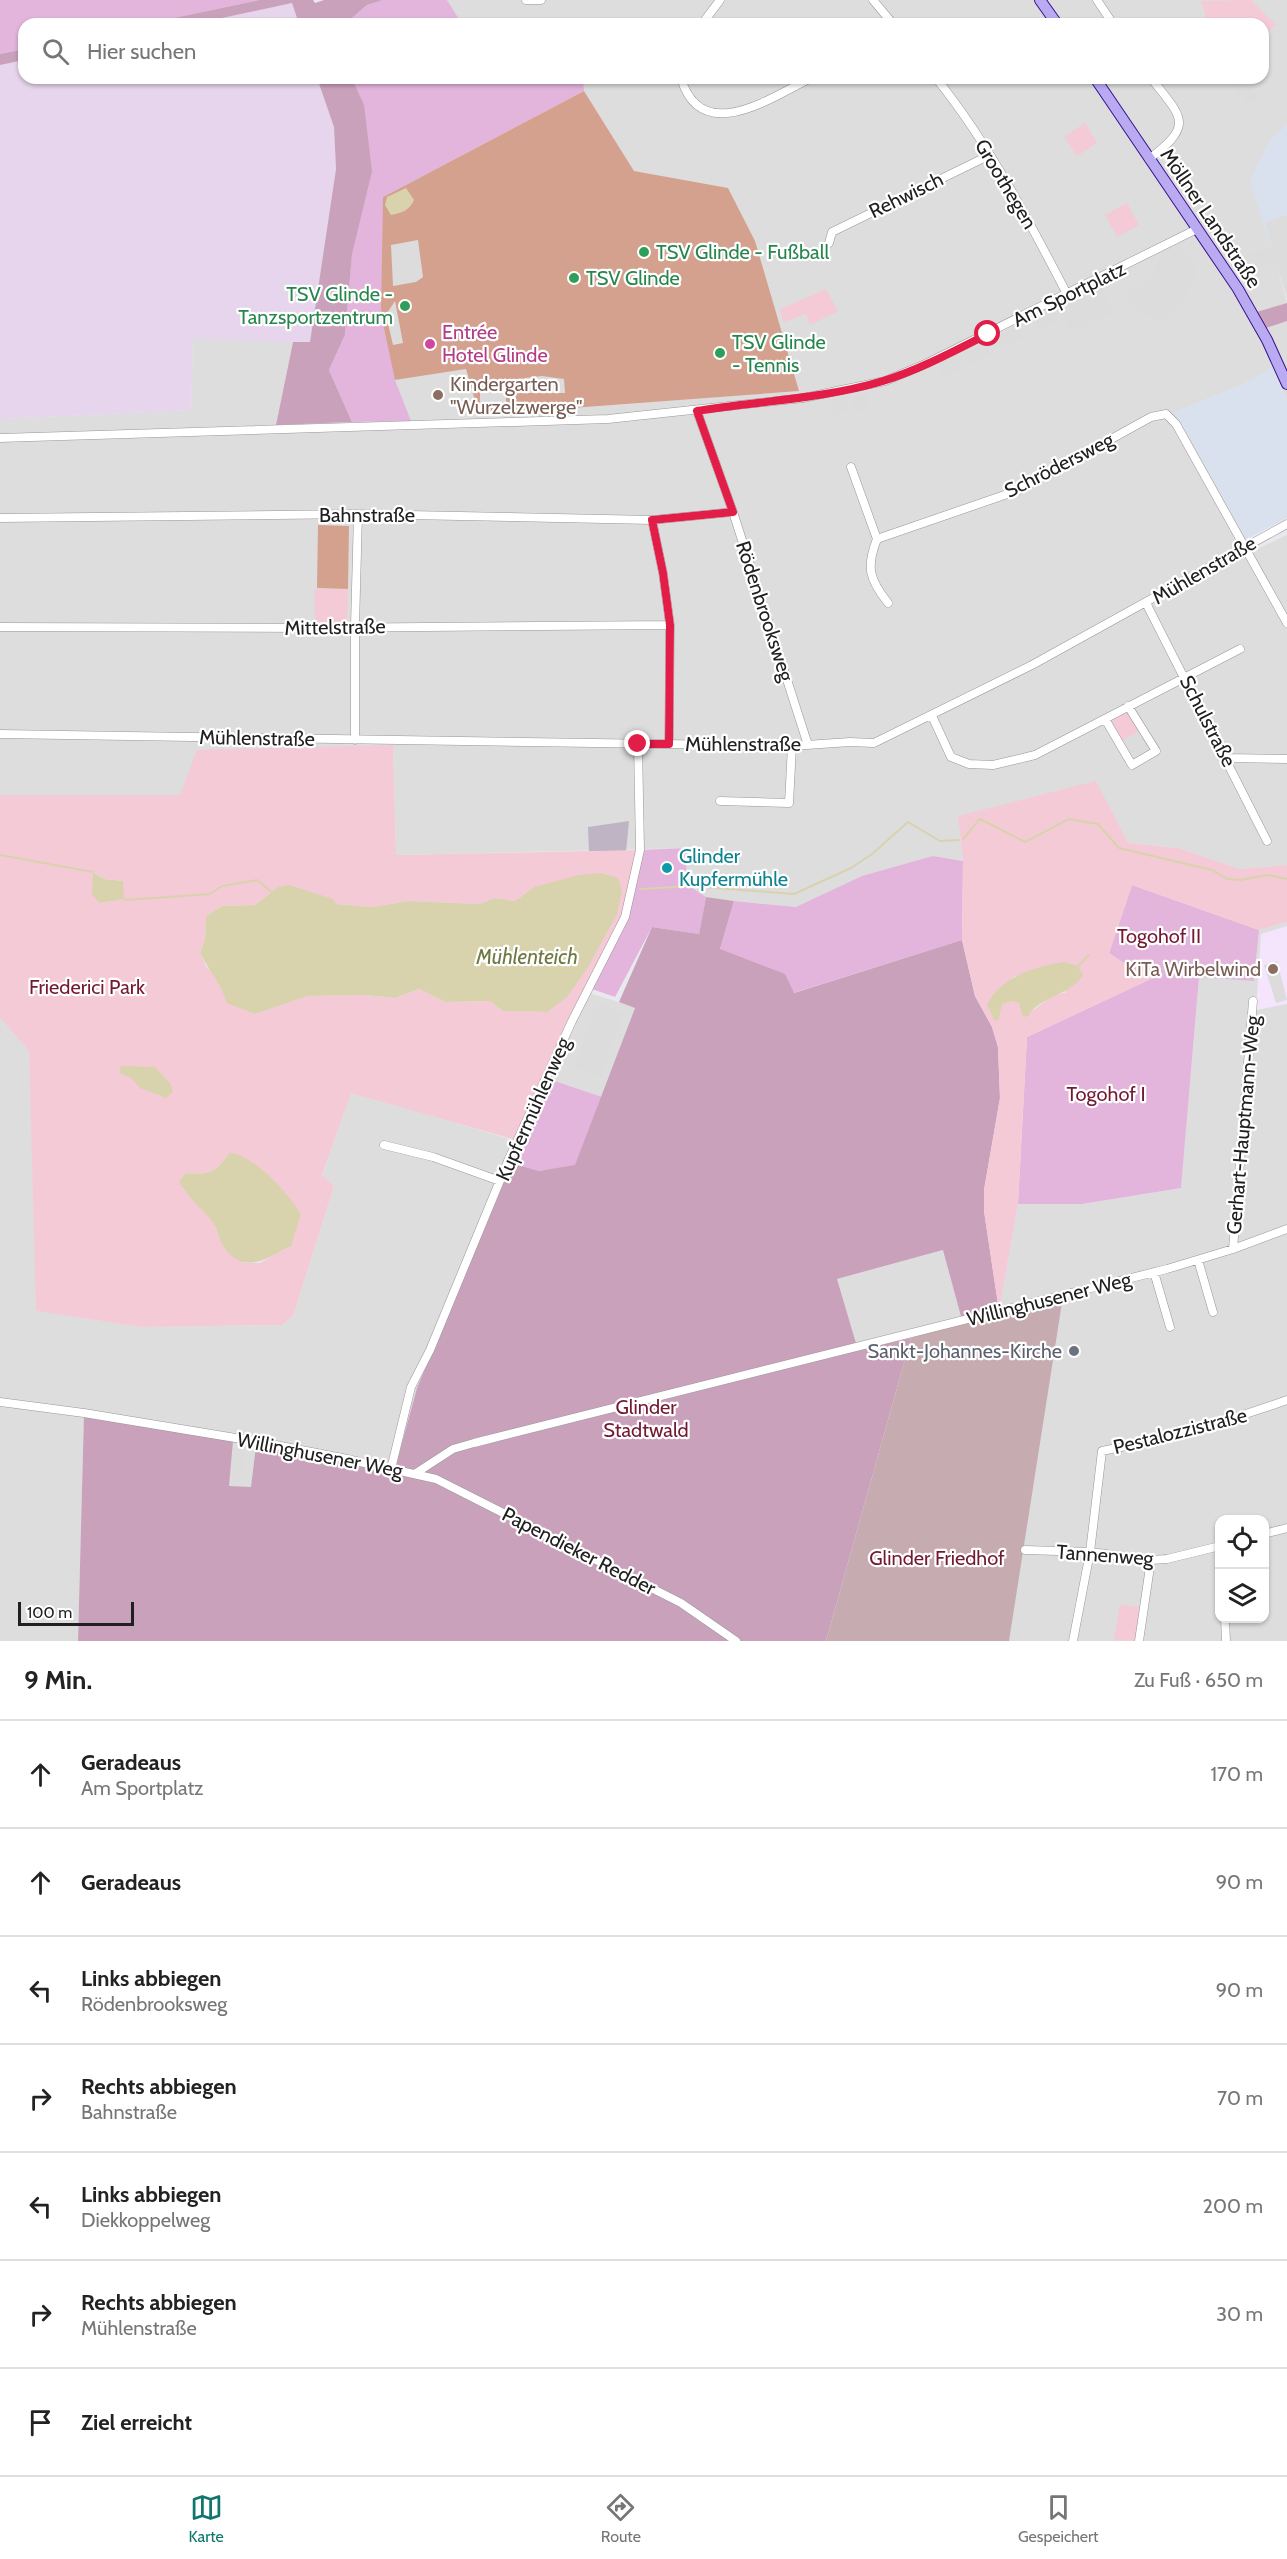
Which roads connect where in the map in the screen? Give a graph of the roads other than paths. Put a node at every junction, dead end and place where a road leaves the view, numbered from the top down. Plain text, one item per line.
1 (526, 0) edge
2 (541, 0) edge
3 (720, 0) edge
4 (873, 0) edge
5 (1040, 0) edge
6 (1098, 0) edge
7 (706, 18) edge
8 (888, 18) edge
9 (1053, 18) edge
10 (1109, 18) edge
11 (684, 84) edge
12 (799, 84) edge
13 (940, 84) edge
14 (1099, 84) edge
15 (1156, 84) edge
16 (990, 154) junction
17 (1149, 159) junction
18 (1197, 229) junction
19 (829, 243) dead end
20 (1067, 294) junction
21 (1287, 384) edge
22 (697, 411) junction
23 (0, 438) edge
24 (851, 467) dead end
25 (733, 512) junction
26 (358, 514) junction
27 (0, 518) edge
28 (652, 520) junction
29 (1287, 524) edge
30 (877, 538) junction
31 (1245, 546) junction
32 (888, 603) dead end
33 (1146, 603) junction
34 (1287, 623) edge
35 (670, 625) junction
36 (355, 626) junction
37 (0, 627) edge
38 (1240, 649) dead end
39 (1184, 676) junction
40 (1128, 706) junction
41 (932, 716) junction
42 (1105, 719) junction
43 (0, 734) edge
44 (355, 740) junction
45 (638, 744) junction
46 (669, 744) junction
47 (808, 745) junction
48 (792, 746) junction
49 (1227, 758) junction
50 (1287, 759) edge
51 (720, 801) dead end
52 (1267, 841) dead end
53 (1253, 1000) dead end
54 (384, 1145) dead end
55 (500, 1180) junction
56 (1287, 1229) edge
57 (1233, 1249) junction
58 (1198, 1260) junction
59 (1154, 1272) junction
60 (1213, 1312) dead end
61 (1170, 1327) dead end
62 (1287, 1400) edge
63 (0, 1402) edge
64 (391, 1469) junction
65 (416, 1473) junction
66 (1287, 1528) edge
67 (1269, 1533) edge
68 (1215, 1547) edge
69 (1025, 1550) dead end
70 (1090, 1552) junction
71 (1151, 1560) junction
72 (1226, 1623) edge
73 (736, 1641) edge
74 (1074, 1641) edge
75 (1139, 1641) edge
76 (1226, 1641) edge

1 - 2 street
3 - 7 street
4 - 8 street
5 - 9 main road
6 - 10 street
11 - 12 street
13 - 16 street, Groothegen
14 - 17 main road, Möllner Landstraße
15 - 17 street
16 - 19 street, Rehwisch
16 - 20 street, Groothegen
17 - 18 main road, Möllner Landstraße
18 - 20 street, Am Sportplatz
18 - 21 main road, Möllner Landstraße
20 - 22 street, Am Sportplatz
22 - 23 street, Am Sportplatz
22 - 25 street, Rödenbrooksweg
24 - 30 street
25 - 28 street, Bahnstraße
25 - 47 street, Rödenbrooksweg
26 - 27 street, Bahnstraße
26 - 28 street, Bahnstraße
26 - 36 street
28 - 35 street
29 - 31 street, Mühlenstraße
30 - 31 street, Schrödersweg
30 - 32 street
31 - 33 street, Mühlenstraße
31 - 34 street
33 - 39 street, Schulstraße
33 - 41 street, Mühlenstraße
35 - 36 street, Mittelstraße
35 - 46 street
36 - 37 street, Mittelstraße
36 - 44 street
38 - 39 street
39 - 40 street
39 - 49 street, Schulstraße
40 - 42 street
40 - 42 street
41 - 42 street
41 - 47 street, Mühlenstraße
43 - 44 street, Mühlenstraße
44 - 45 street, Mühlenstraße
45 - 46 street, Mühlenstraße
45 - 55 street, Kupfermühlenweg
46 - 48 street, Mühlenstraße
47 - 48 street, Mühlenstraße
48 - 51 street
49 - 50 street
49 - 52 street, Schulstraße
53 - 57 street, Gerhart-Hauptmann-Weg
54 - 55 street
55 - 64 street, Kupfermühlenweg
56 - 57 street, Willinghusener Weg
57 - 58 street, Willinghusener Weg
58 - 59 street, Willinghusener Weg
58 - 60 street
59 - 61 street, Willinghusener Weg
59 - 65 street, Willinghusener Weg
62 - 70 street, Pestalozzistraße
63 - 64 street, Willinghusener Weg
64 - 65 street, Willinghusener Weg
65 - 73 street, Papendieker Redder
66 - 67 street
68 - 71 street, Tannenweg
69 - 70 street, Tannenweg
70 - 71 street, Tannenweg
70 - 74 street
71 - 75 street
72 - 76 street

